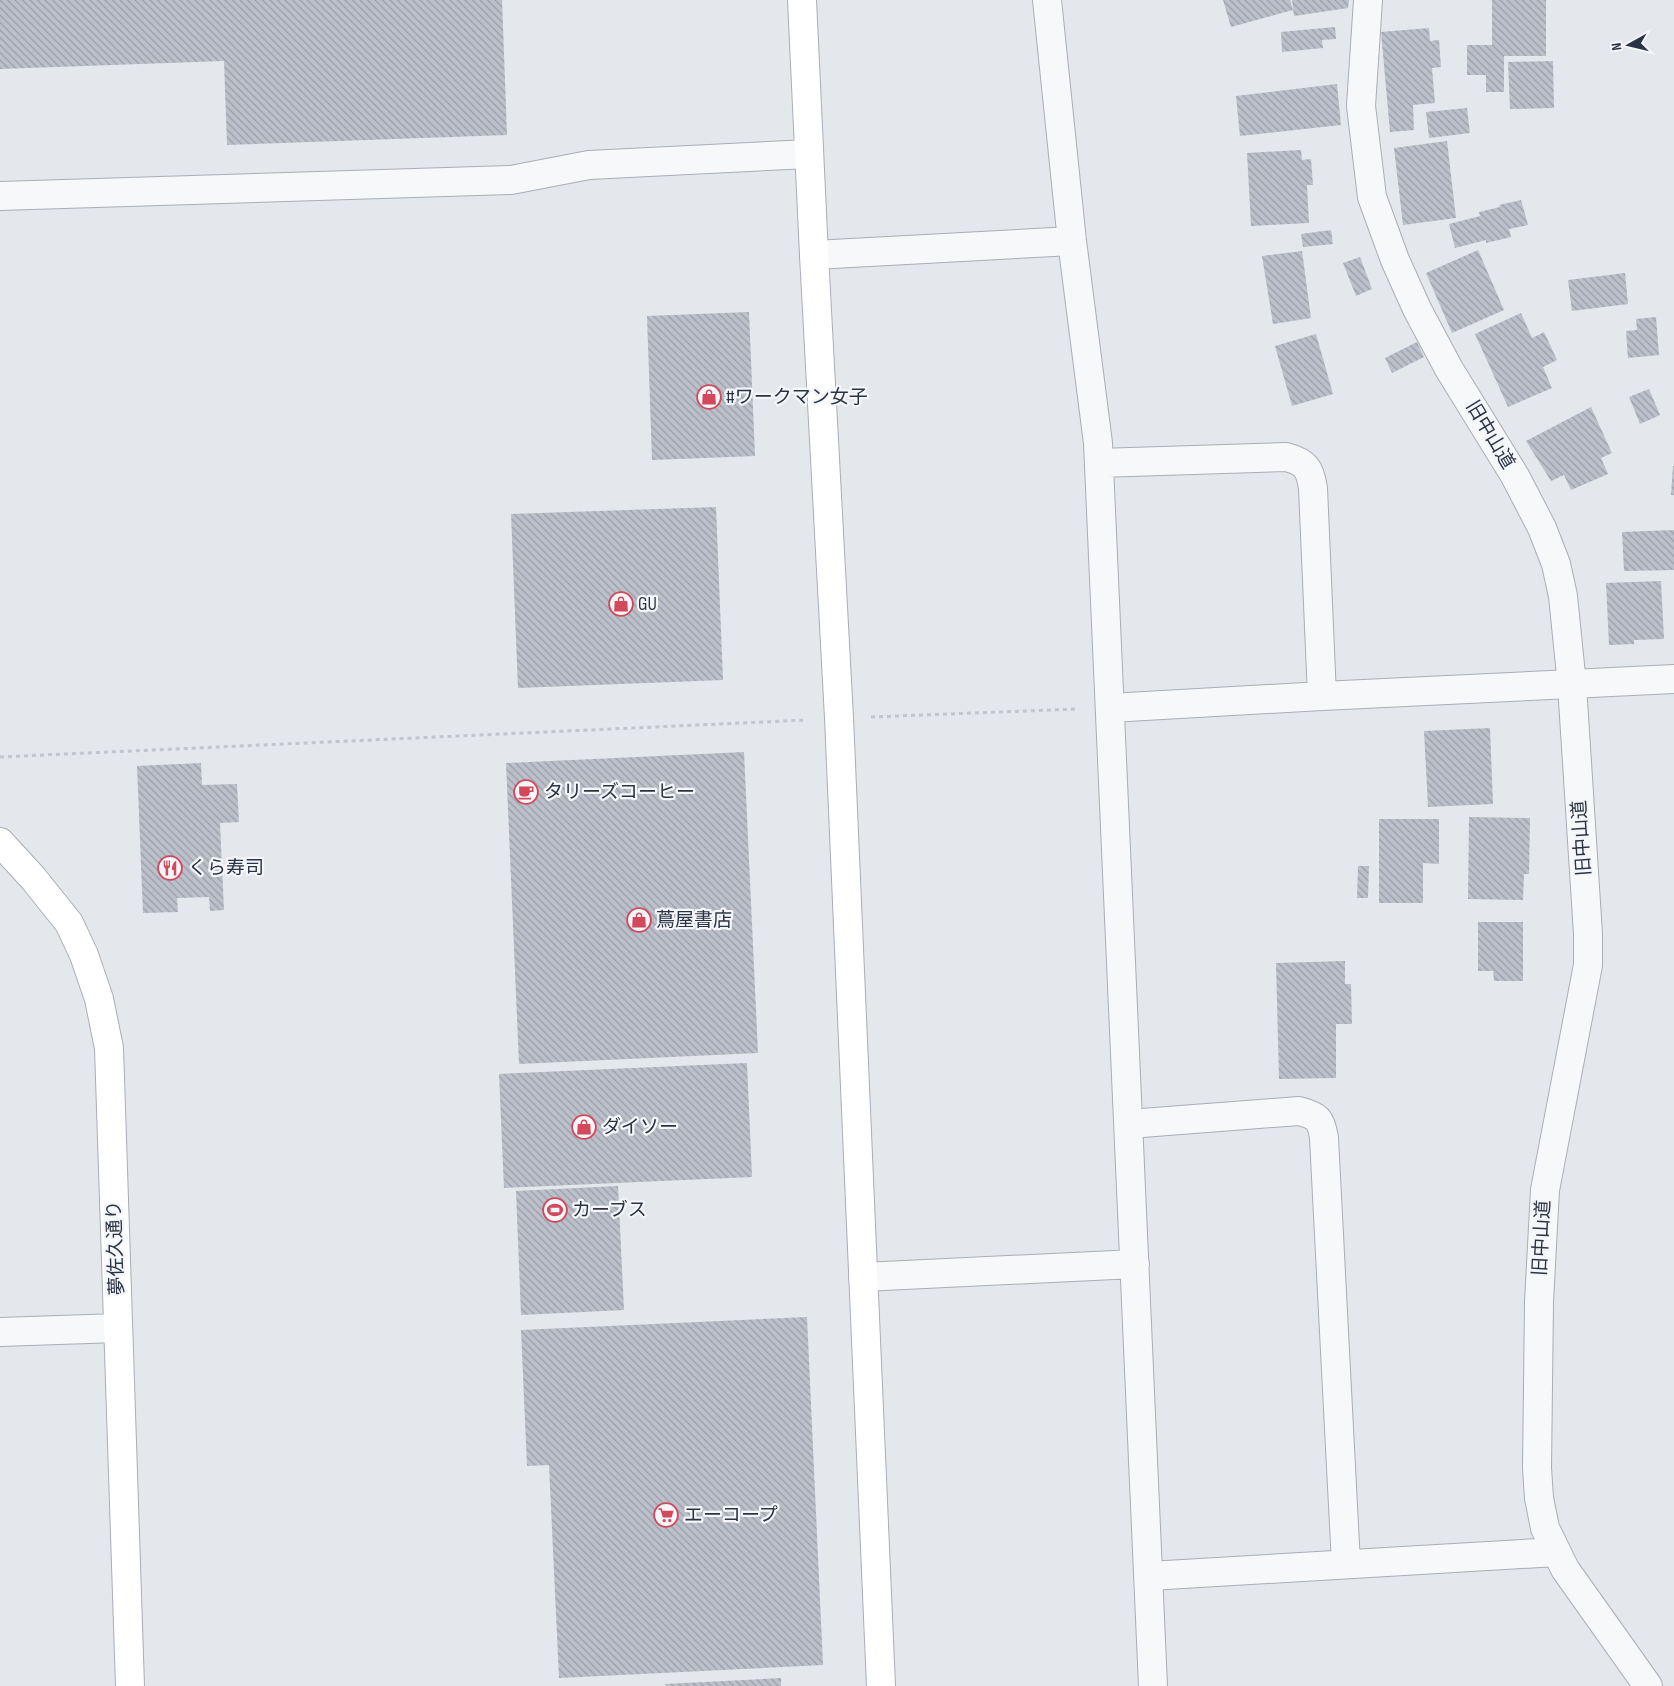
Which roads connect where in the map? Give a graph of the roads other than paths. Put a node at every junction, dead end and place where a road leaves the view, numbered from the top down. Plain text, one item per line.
1 (802, 0) edge
2 (1046, 0) edge
3 (1368, 0) edge
4 (809, 154) junction
5 (0, 196) edge
6 (1072, 241) junction
7 (814, 255) junction
8 (1098, 463) junction
9 (1674, 679) edge
10 (1572, 685) junction
11 (1322, 696) junction
12 (1110, 708) junction
13 (0, 842) edge
14 (1129, 1124) junction
15 (1135, 1264) junction
16 (863, 1277) junction
17 (118, 1328) junction
18 (0, 1332) edge
19 (1556, 1552) junction
20 (1346, 1564) junction
21 (1150, 1576) junction
22 (130, 1686) edge
23 (881, 1686) edge
24 (1154, 1686) edge
25 (1648, 1686) edge

1 - 4 street
2 - 6 street
3 - 10 street, 旧中山道
4 - 5 street
4 - 7 street
6 - 7 street
6 - 8 street
7 - 16 street
8 - 11 street
8 - 12 street
9 - 10 street
10 - 11 street
10 - 19 street, 旧中山道
11 - 12 street
12 - 14 street
13 - 17 street, 夢佐久通り
14 - 15 street
14 - 20 street
15 - 16 street
15 - 21 street
16 - 23 street
17 - 18 street
17 - 22 street, 夢佐久通り
19 - 20 street
19 - 25 street, 旧中山道
20 - 21 street
21 - 24 street

